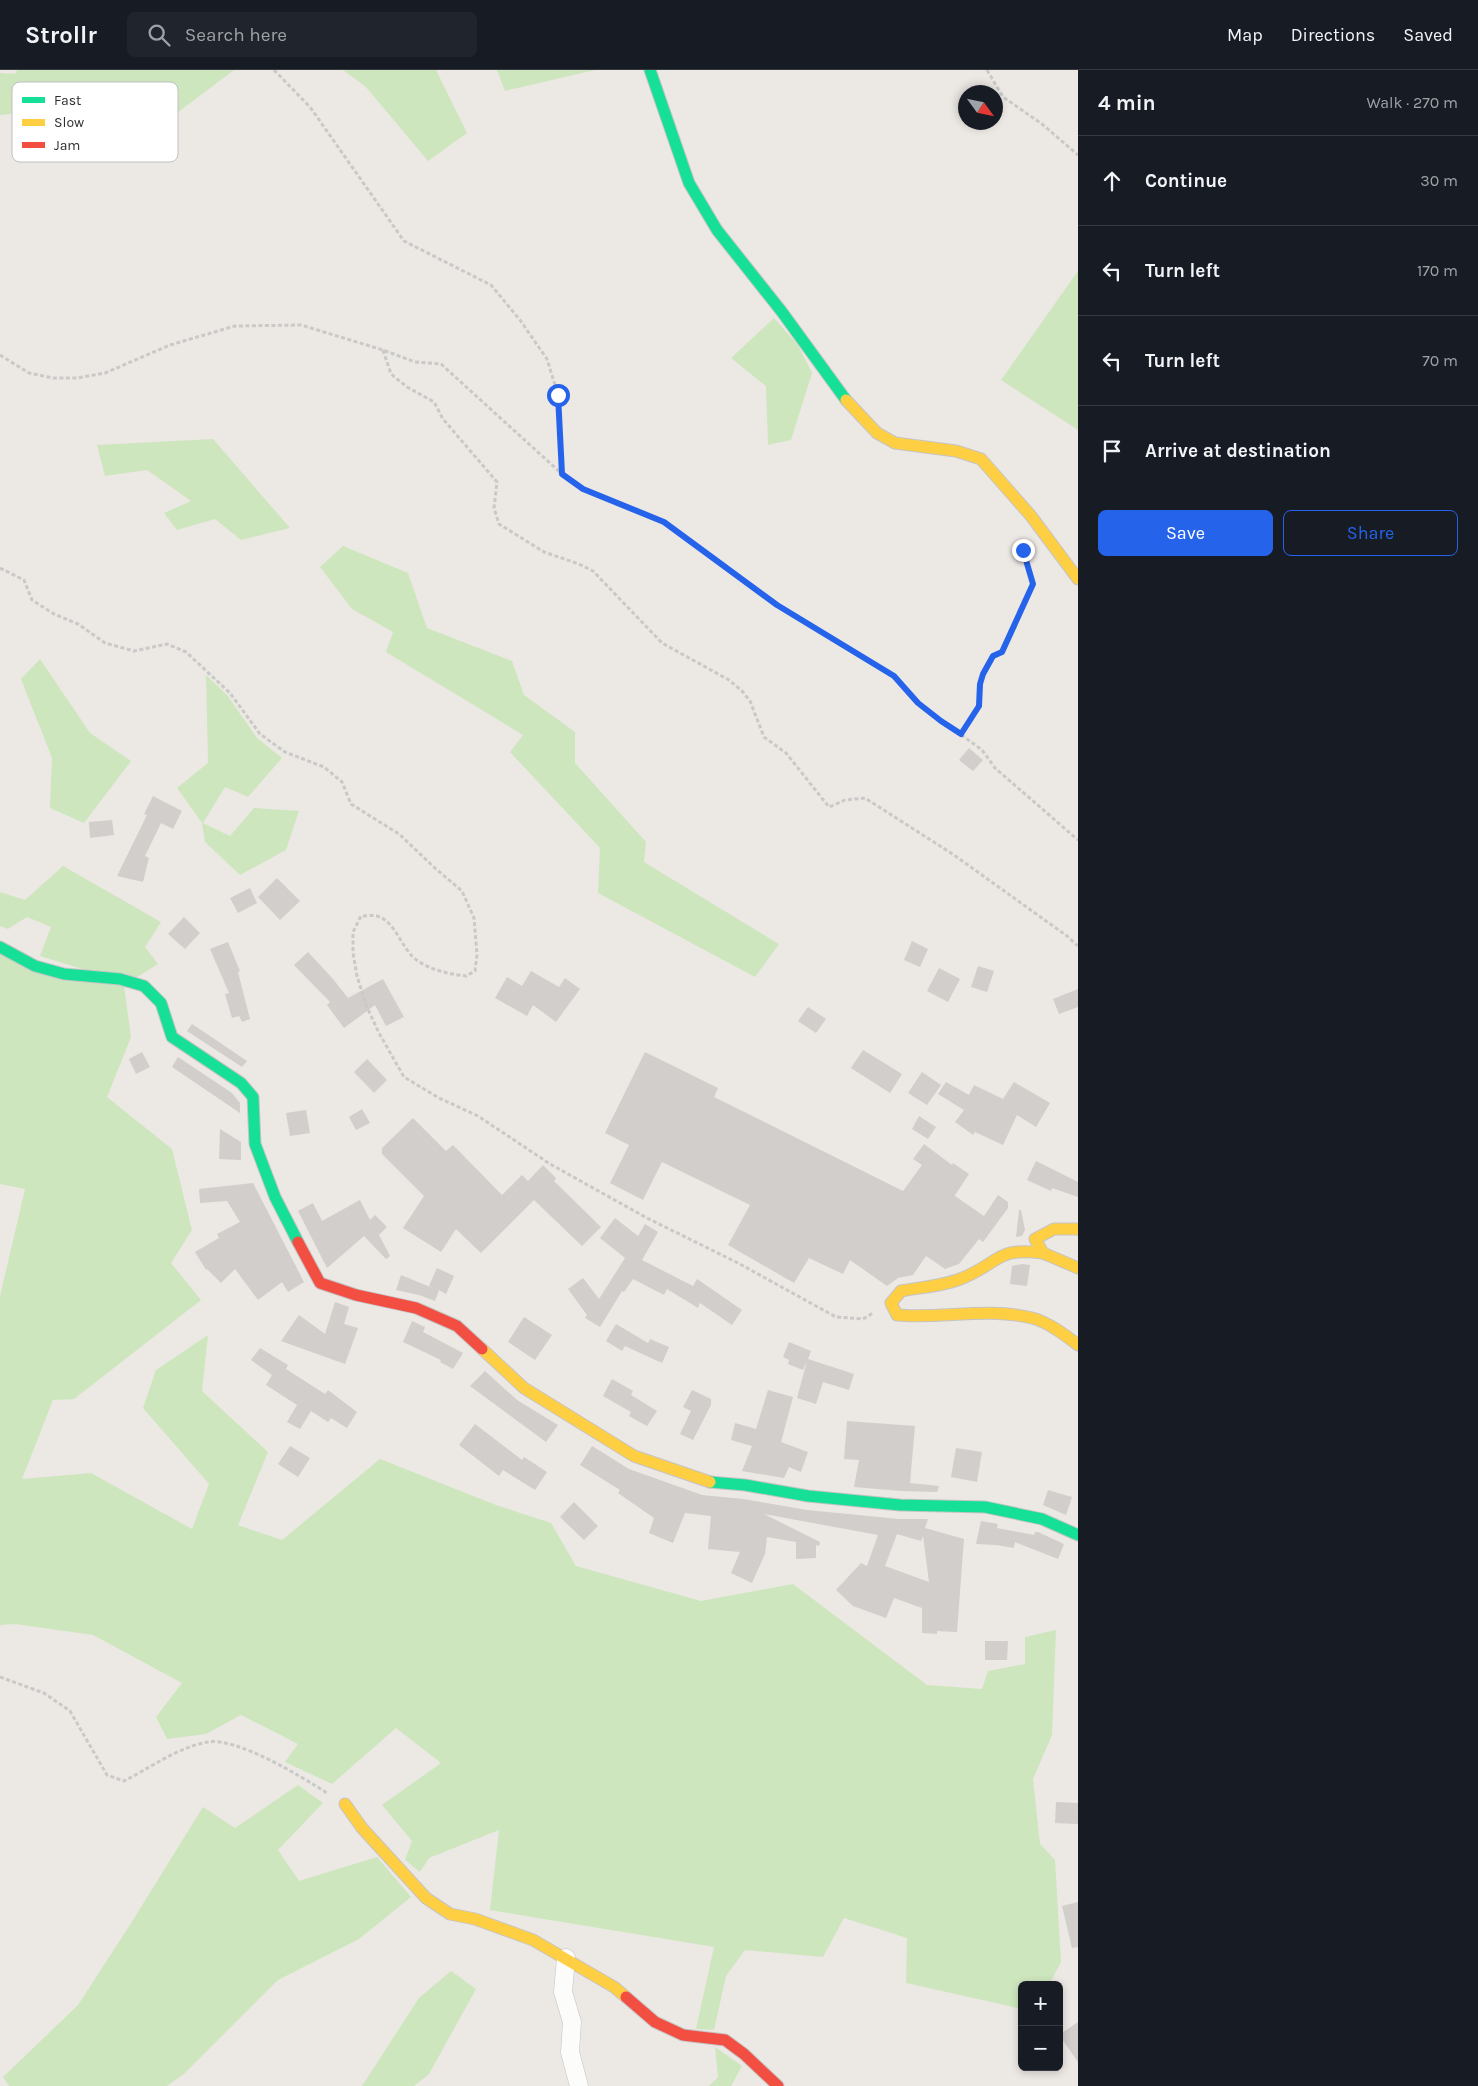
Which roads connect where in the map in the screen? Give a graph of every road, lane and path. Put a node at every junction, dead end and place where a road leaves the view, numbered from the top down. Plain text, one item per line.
1 (274, 70) edge
2 (650, 70) edge
3 (987, 70) edge
4 (1078, 155) edge
5 (383, 350) junction
6 (0, 354) edge
7 (562, 474) junction
8 (1021, 532) dead end
9 (0, 568) edge
10 (1078, 579) edge
11 (961, 734) junction
12 (1078, 840) edge
13 (1078, 946) edge
14 (0, 947) edge
15 (1078, 1229) edge
16 (1043, 1254) junction
17 (1078, 1268) edge
18 (891, 1303) junction
19 (1078, 1345) edge
20 (1078, 1535) edge
21 (0, 1677) edge
22 (345, 1804) joint
23 (566, 1958) junction
24 (579, 2086) edge
25 (778, 2086) edge

1 - 7 path
2 - 10 street
3 - 4 path
5 - 6 path
5 - 7 path
5 - 13 path
7 - 11 path
8 - 11 path
9 - 18 path
11 - 12 path
14 - 20 street
15 - 16 street
16 - 17 street
16 - 18 street
18 - 19 street
21 - 22 path
22 - 23 street
23 - 24 street
23 - 25 street

